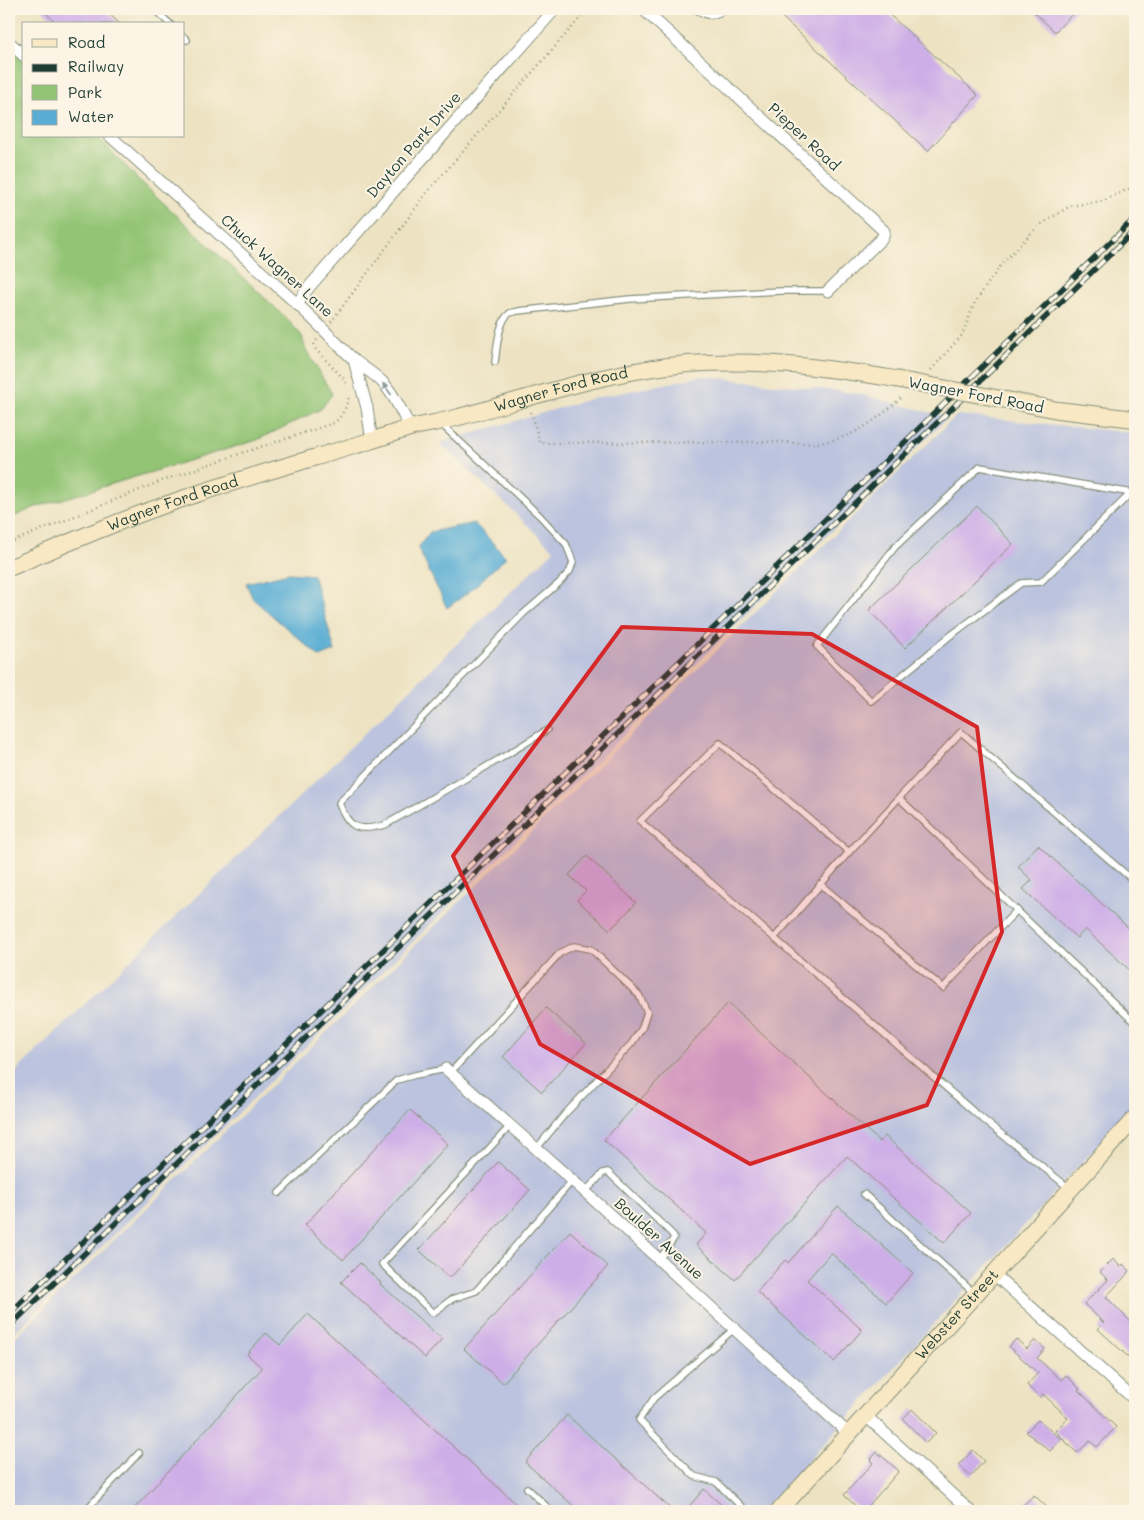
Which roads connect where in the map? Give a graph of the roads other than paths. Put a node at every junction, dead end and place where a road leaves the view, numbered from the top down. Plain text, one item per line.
1 (154, 9) edge
2 (555, 9) edge
3 (644, 9) edge
4 (695, 9) edge
5 (726, 9) edge
6 (168, 22) edge
7 (9, 42) edge
8 (22, 54) edge
9 (112, 138) edge
10 (828, 290) joint
11 (297, 304) junction
12 (354, 360) junction
13 (495, 362) dead end
14 (1135, 419) edge
15 (439, 422) junction
16 (410, 428) junction
17 (372, 441) junction
18 (1133, 491) edge
19 (9, 568) edge
20 (548, 730) dead end
21 (899, 798) junction
22 (849, 852) junction
23 (1135, 882) edge
24 (820, 884) junction
25 (1017, 910) junction
26 (775, 937) junction
27 (1135, 1023) edge
28 (448, 1071) junction
29 (510, 1126) junction
30 (1133, 1126) edge
31 (536, 1149) junction
32 (572, 1181) junction
33 (1071, 1189) junction
34 (585, 1192) junction
35 (279, 1193) dead end
36 (864, 1194) dead end
37 (659, 1260) junction
38 (994, 1274) junction
39 (975, 1294) junction
40 (734, 1329) junction
41 (1135, 1400) edge
42 (865, 1415) junction
43 (849, 1434) junction
44 (140, 1453) dead end
45 (526, 1488) dead end
46 (85, 1511) edge
47 (552, 1511) edge
48 (746, 1511) edge
49 (779, 1511) edge
50 (970, 1511) edge

1 - 6 lane
2 - 11 street, Dayton Park Drive
3 - 10 street, Pieper Road
4 - 5 lane
7 - 8 street
9 - 11 street, Chuck Wagner Lane
10 - 13 lane
11 - 12 street, Chuck Wagner Lane
16 -> 12 street, Chuck Wagner Lane
12 - 17 street
14 - 15 main road, Wagner Ford Road, bridge
15 - 16 main road, Wagner Ford Road
15 - 20 lane
16 - 17 main road, Wagner Ford Road
17 - 19 main road, Wagner Ford Road
18 - 18 lane
21 - 22 lane
21 - 23 lane
21 - 25 lane
22 - 24 lane
22 - 26 lane
24 - 25 lane
24 - 26 lane
25 - 27 lane
26 - 33 lane
28 - 29 street, Boulder Avenue
28 - 31 lane
28 - 35 lane
29 - 31 street, Boulder Avenue
29 - 32 lane
30 - 33 main road, Webster Street
31 - 32 street, Boulder Avenue
32 - 34 street, Boulder Avenue
33 - 38 main road, Webster Street
34 - 37 street, Boulder Avenue
34 - 37 lane
36 - 39 lane
37 - 40 street, Boulder Avenue
38 - 39 main road, Webster Street
38 - 41 street
39 - 42 main road, Webster Street
40 - 43 street, Boulder Avenue
40 - 48 lane
42 - 43 main road, Webster Street
42 - 50 street
43 - 49 main road, Webster Street
44 - 46 lane
45 - 47 lane

